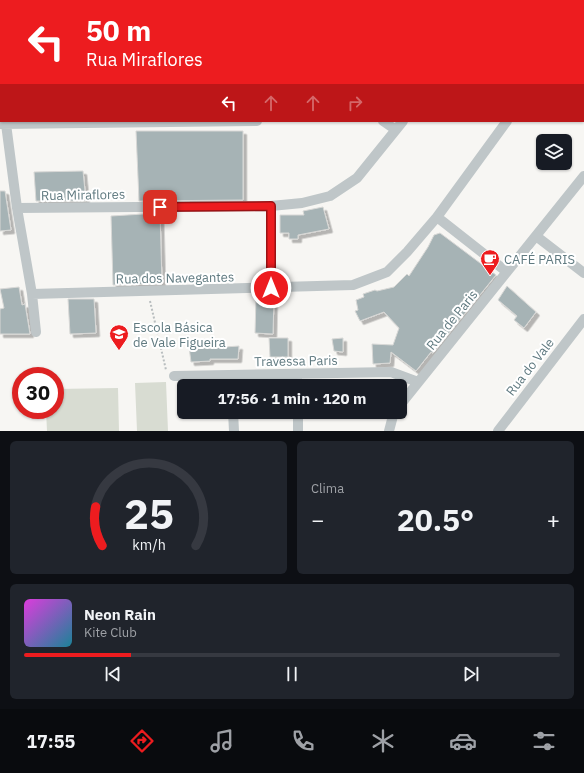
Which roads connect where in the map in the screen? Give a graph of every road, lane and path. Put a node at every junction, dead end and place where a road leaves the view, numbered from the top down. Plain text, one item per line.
1 (125, 122) edge
2 (385, 122) edge
3 (402, 122) edge
4 (506, 122) edge
5 (3, 124) edge
6 (396, 130) junction
7 (584, 176) edge
8 (271, 206) junction
9 (18, 208) junction
10 (437, 217) junction
11 (536, 236) junction
12 (507, 272) junction
13 (584, 273) edge
14 (271, 288) junction
15 (32, 294) junction
16 (149, 296) dead end
17 (584, 319) edge
18 (36, 332) dead end
19 (297, 374) junction
20 (233, 375) junction
21 (174, 376) joint
22 (233, 379) edge
23 (297, 379) edge
24 (418, 382) junction
25 (407, 396) edge
26 (233, 419) edge
27 (298, 419) edge
28 (392, 419) edge
29 (234, 431) edge
30 (298, 431) edge
31 (389, 431) edge
32 (498, 431) edge

1 - 5 street
2 - 6 street
3 - 6 street, Rua Miraflores
4 - 10 street, Rua dos Navegantes
5 - 9 street
6 - 8 street, Rua Miraflores
7 - 11 street, Rua de Paris
8 - 9 street, Rua Miraflores
8 - 14 street
9 - 15 street
10 - 12 street
10 - 14 street, Rua dos Navegantes
11 - 12 street, Rua de Paris
11 - 13 street
12 - 24 street, Rua de Paris
14 - 15 street, Rua dos Navegantes
15 - 18 street
16 - 21 path
17 - 32 street, Rua do Vale
19 - 20 street, Travessa Paris
19 - 23 street
19 - 24 street, Travessa Paris
20 - 21 street, Travessa Paris
20 - 22 street
24 - 25 street, Rua de Paris
26 - 29 street
27 - 30 street
28 - 31 street

